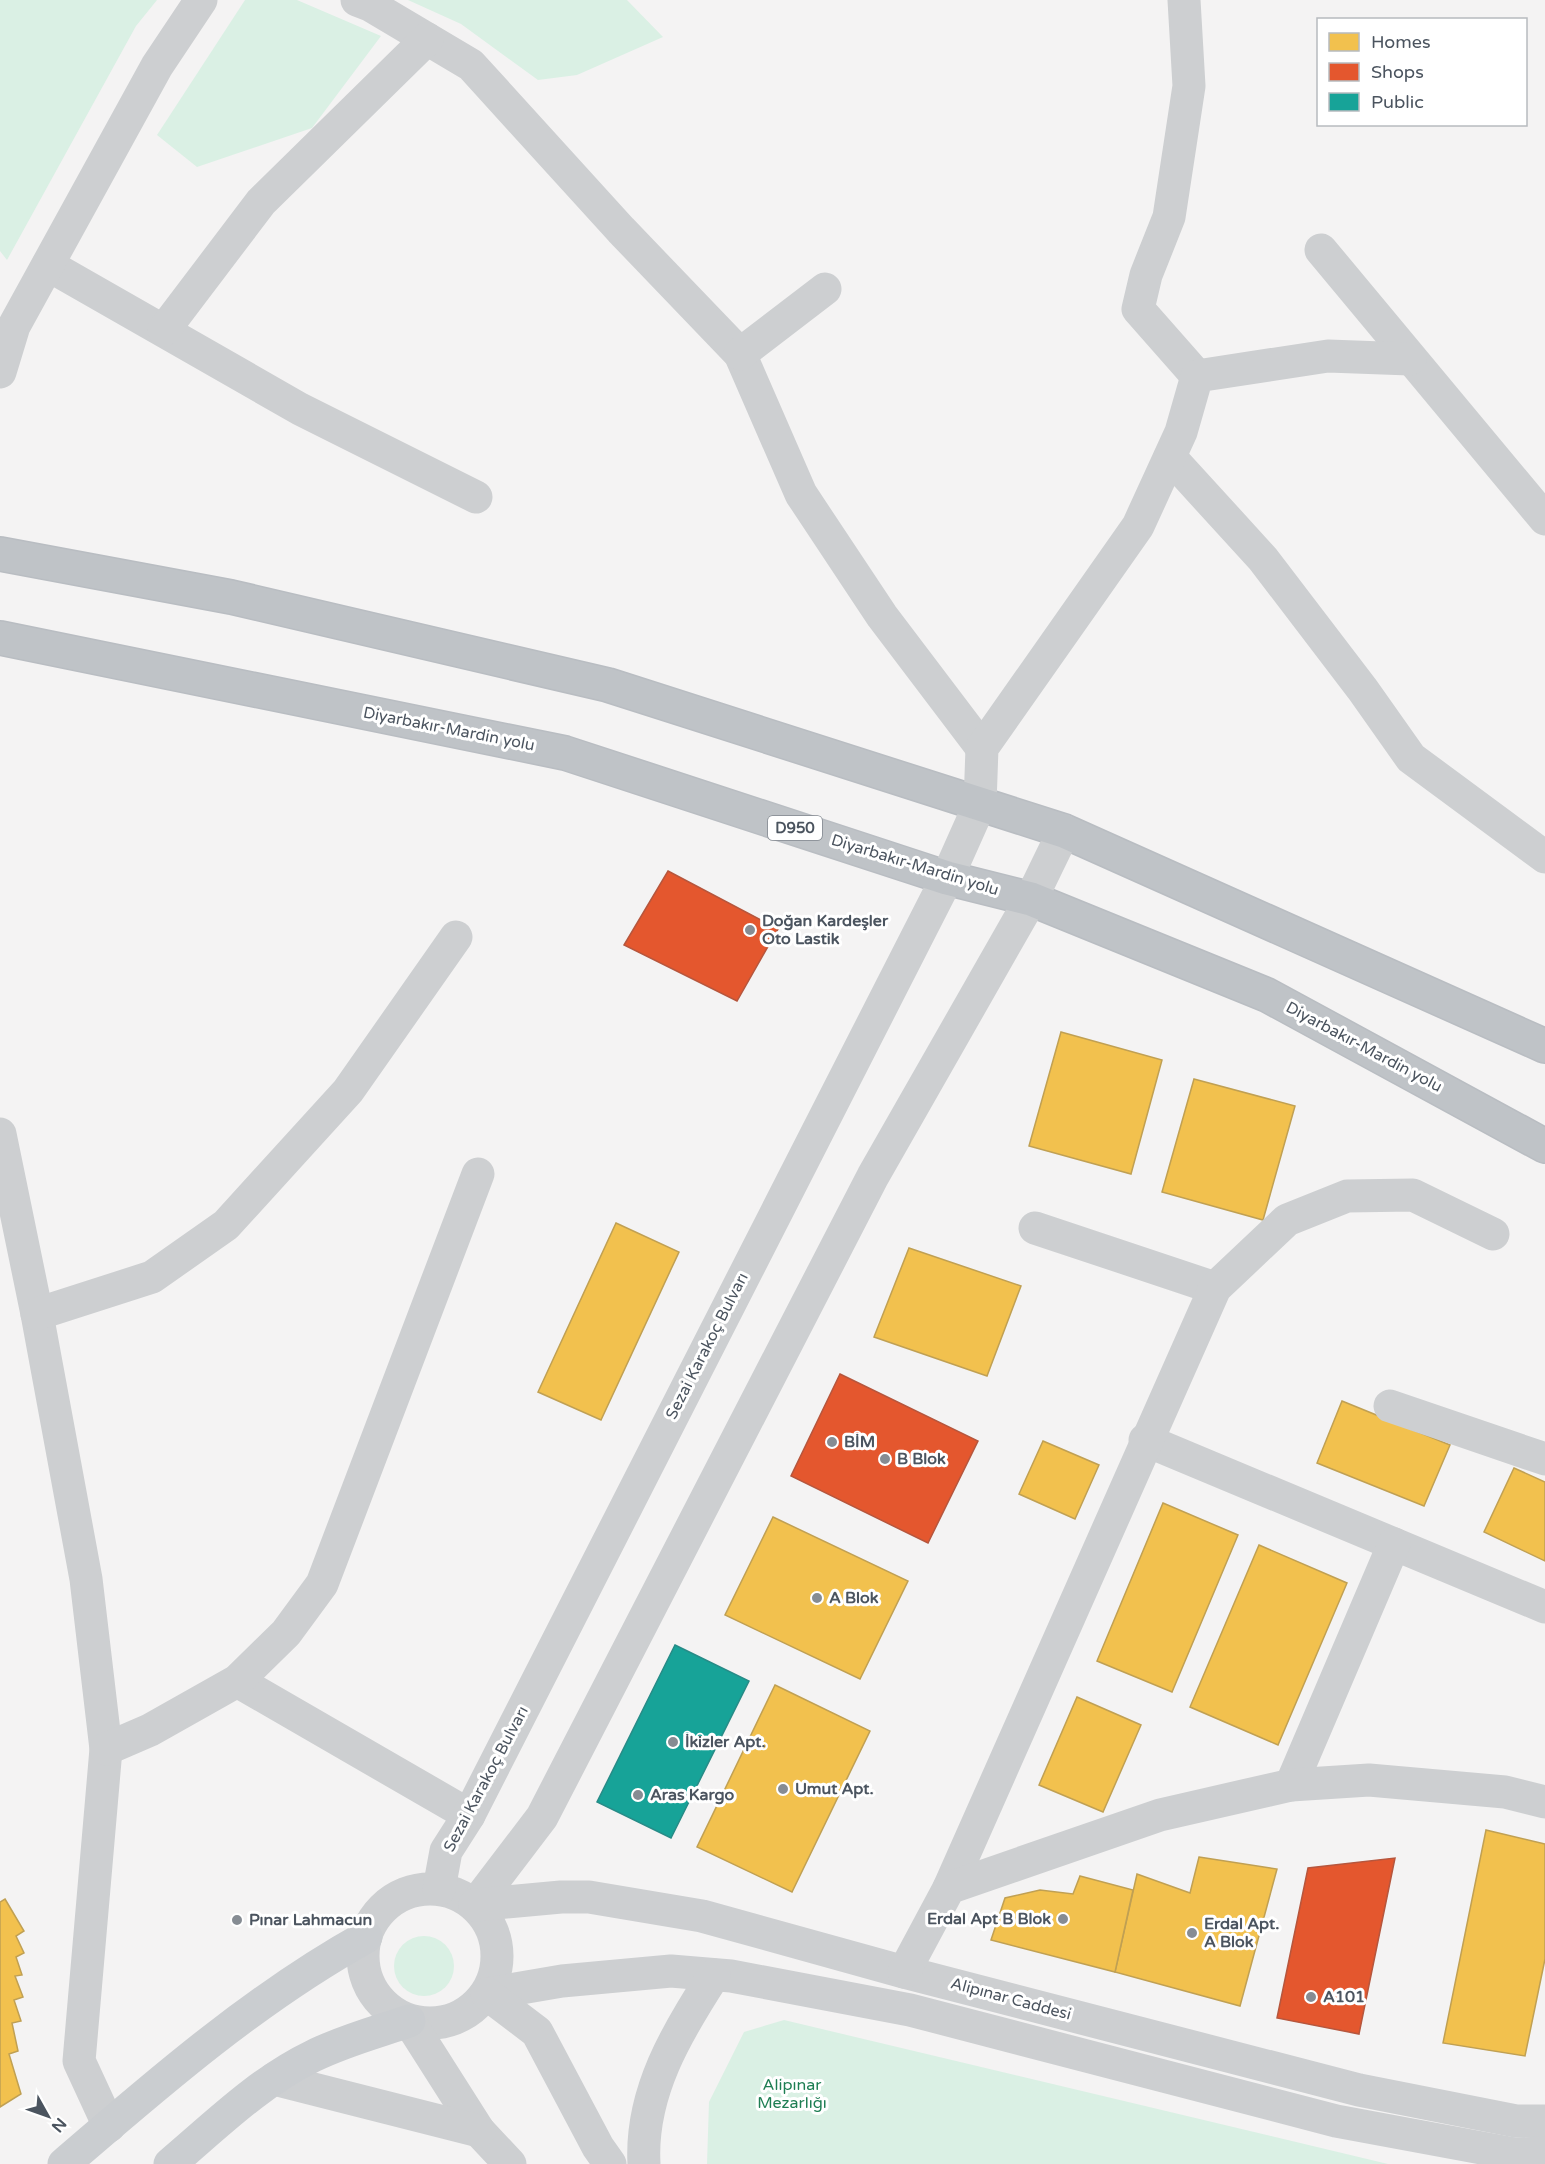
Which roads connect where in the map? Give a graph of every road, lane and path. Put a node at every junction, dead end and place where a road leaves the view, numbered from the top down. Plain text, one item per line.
1 (201, 0) edge
2 (357, 0) edge
3 (1184, 0) edge
4 (428, 39) junction
5 (1321, 250) dead end
6 (48, 265) junction
7 (825, 289) dead end
8 (164, 330) junction
9 (740, 354) junction
10 (1410, 359) junction
11 (0, 372) edge
12 (1197, 376) junction
13 (1170, 457) junction
14 (476, 497) dead end
15 (1545, 519) edge
16 (0, 554) edge
17 (0, 638) edge
18 (982, 748) junction
19 (980, 804) junction
20 (1064, 831) junction
21 (1545, 857) edge
22 (946, 878) junction
23 (1031, 898) junction
24 (456, 938) dead end
25 (1545, 1046) edge
26 (0, 1134) edge
27 (1545, 1146) edge
28 (478, 1174) dead end
29 (1035, 1228) dead end
30 (1493, 1234) dead end
31 (1215, 1288) junction
32 (37, 1314) junction
33 (1390, 1406) dead end
34 (1145, 1440) junction
35 (1545, 1459) edge
36 (1394, 1544) junction
37 (1545, 1607) edge
38 (237, 1681) junction
39 (106, 1749) junction
40 (1291, 1785) junction
41 (1545, 1802) edge
42 (469, 1815) junction
43 (949, 1888) junction
44 (439, 1889) junction
45 (475, 1905) junction
46 (366, 1937) junction
47 (904, 1972) junction
48 (714, 1975) junction
49 (487, 1994) junction
50 (409, 2021) junction
51 (274, 2079) junction
52 (1545, 2121) edge
53 (109, 2126) junction
54 (479, 2131) junction
55 (1545, 2153) edge
56 (64, 2164) edge
57 (170, 2164) edge
58 (510, 2164) edge
59 (610, 2164) edge
60 (644, 2164) edge

1 - 6 street
2 - 4 street
3 - 12 street
4 - 8 street
4 - 9 street
5 - 10 street
6 - 8 street
6 - 11 street
7 - 9 street
8 - 14 street
9 - 18 street
10 - 12 street
10 - 15 street
12 - 13 street
13 - 18 street
13 - 21 street
16 - 19 highway
17 - 22 highway, Diyarbakır-Mardin yolu / D950
18 - 19 street
19 - 20 highway
19 - 22 street, Sezai Karakoç Bulvarı
20 - 23 street
20 - 25 highway
22 - 23 highway, Diyarbakır-Mardin yolu / D950
22 - 42 street, Sezai Karakoç Bulvarı
23 - 27 highway, Diyarbakır-Mardin yolu / D950
23 - 45 street
24 - 32 street
26 - 32 street
28 - 38 street
29 - 31 street
30 - 31 street
31 - 34 street
32 - 39 street
33 - 35 street
34 - 36 street
34 - 43 street
36 - 37 street
36 - 40 street
38 - 39 street
38 - 42 street
39 - 53 street
40 - 41 street
40 - 43 street
42 - 44 street, Sezai Karakoç Bulvarı
43 - 47 street
44 - 45 street
44 - 46 street
45 - 47 street, Alipınar Caddesi
45 - 49 street
46 - 50 street
46 - 53 main road
47 - 52 street, Alipınar Caddesi
48 - 49 street
48 - 55 street
48 - 60 street
49 - 50 street
49 - 59 street
50 - 51 main road
50 - 54 street
51 - 54 street
51 - 57 main road
53 - 56 main road
54 - 58 street

